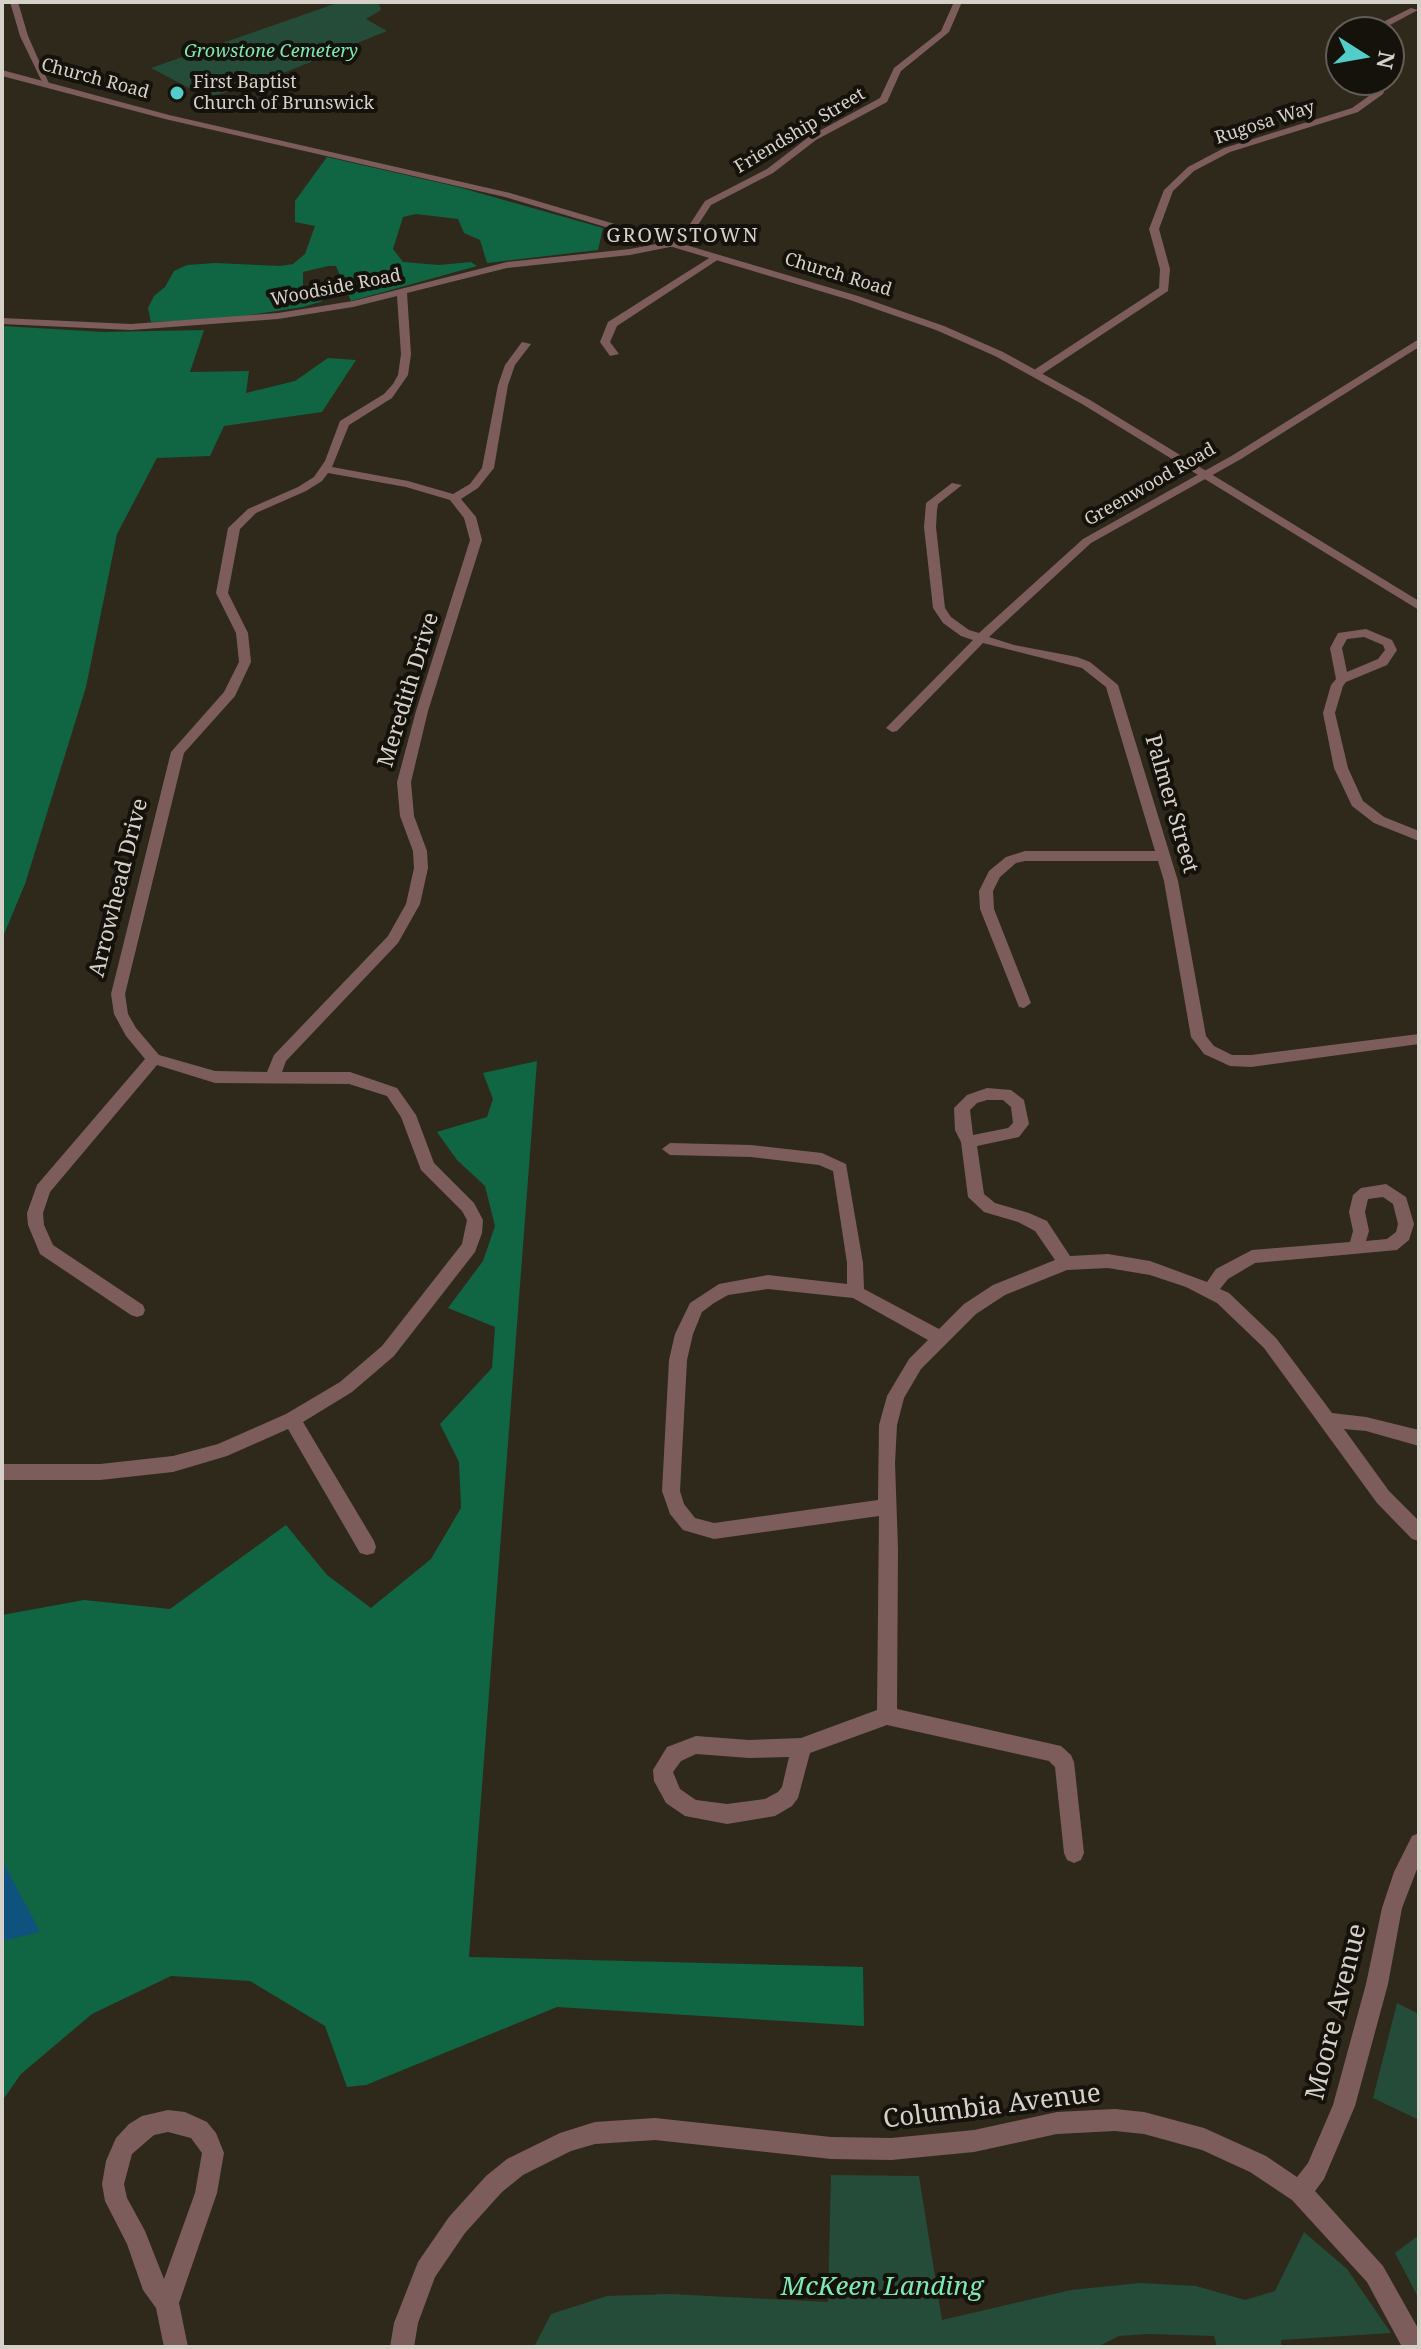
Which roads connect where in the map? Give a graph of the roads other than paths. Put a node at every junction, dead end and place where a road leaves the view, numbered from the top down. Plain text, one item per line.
1 (14, 2) edge
2 (958, 2) edge
3 (1414, 10) dead end
4 (1402, 16) edge
5 (2, 73) edge
6 (48, 86) junction
7 (1374, 96) edge
8 (676, 245) junction
9 (717, 257) junction
10 (402, 292) junction
11 (2, 321) edge
12 (1419, 342) edge
13 (526, 344) dead end
14 (614, 354) dead end
15 (1035, 374) junction
16 (327, 470) junction
17 (1204, 475) junction
18 (956, 485) dead end
19 (454, 498) junction
20 (1419, 606) edge
21 (980, 639) junction
22 (1342, 679) junction
23 (892, 728) dead end
24 (1419, 836) edge
25 (1162, 856) junction
26 (1024, 1003) dead end
27 (1419, 1039) edge
28 (154, 1059) junction
29 (273, 1076) junction
30 (969, 1142) dead end
31 (670, 1149) dead end
32 (1356, 1248) dead end
33 (1066, 1263) junction
34 (1210, 1290) junction
35 (856, 1292) junction
36 (137, 1310) dead end
37 (939, 1338) junction
38 (292, 1419) junction
39 (1325, 1420) junction
40 (1419, 1438) edge
41 (2, 1472) edge
42 (888, 1507) junction
43 (1419, 1533) edge
44 (367, 1547) dead end
45 (887, 1716) junction
46 (801, 1747) junction
47 (1419, 1843) edge
48 (1074, 1853) dead end
49 (1300, 2192) junction
50 (167, 2303) junction
51 (176, 2347) edge
52 (402, 2347) edge
53 (1415, 2347) edge

1 - 6 street
2 - 8 street, Friendship Street
3 - 4 street
5 - 6 street, Church Road
6 - 8 street, Church Road
7 - 15 street, Rugosa Way
8 - 9 street, Church Road
8 - 10 street, Woodside Road
9 - 14 street
9 - 15 street, Church Road
10 - 11 street, Woodside Road
10 - 16 street
12 - 17 street, Greenwood Road
13 - 19 street
15 - 17 street, Church Road
16 - 19 street
16 - 28 street, Arrowhead Drive
17 - 20 street, Church Road
17 - 21 street, Greenwood Road
18 - 21 street, Palmer Street
19 - 29 street, Meredith Drive
21 - 23 street, Greenwood Road
21 - 25 street, Palmer Street
22 - 22 street
22 - 24 street
25 - 26 street
25 - 27 street, Palmer Street
28 - 29 street
28 - 36 street
29 - 38 street
30 - 33 street
31 - 35 street
32 - 34 street
33 - 34 street
33 - 37 street
34 - 39 street
35 - 37 street
35 - 42 street
37 - 42 street
38 - 41 street
38 - 44 street
39 - 40 street
39 - 43 street
42 - 45 street
45 - 46 street
45 - 48 street
46 - 46 street
47 - 49 street, Moore Avenue
49 - 52 street, Columbia Avenue
49 - 53 street, Columbia Avenue
50 - 50 street
50 - 51 street

